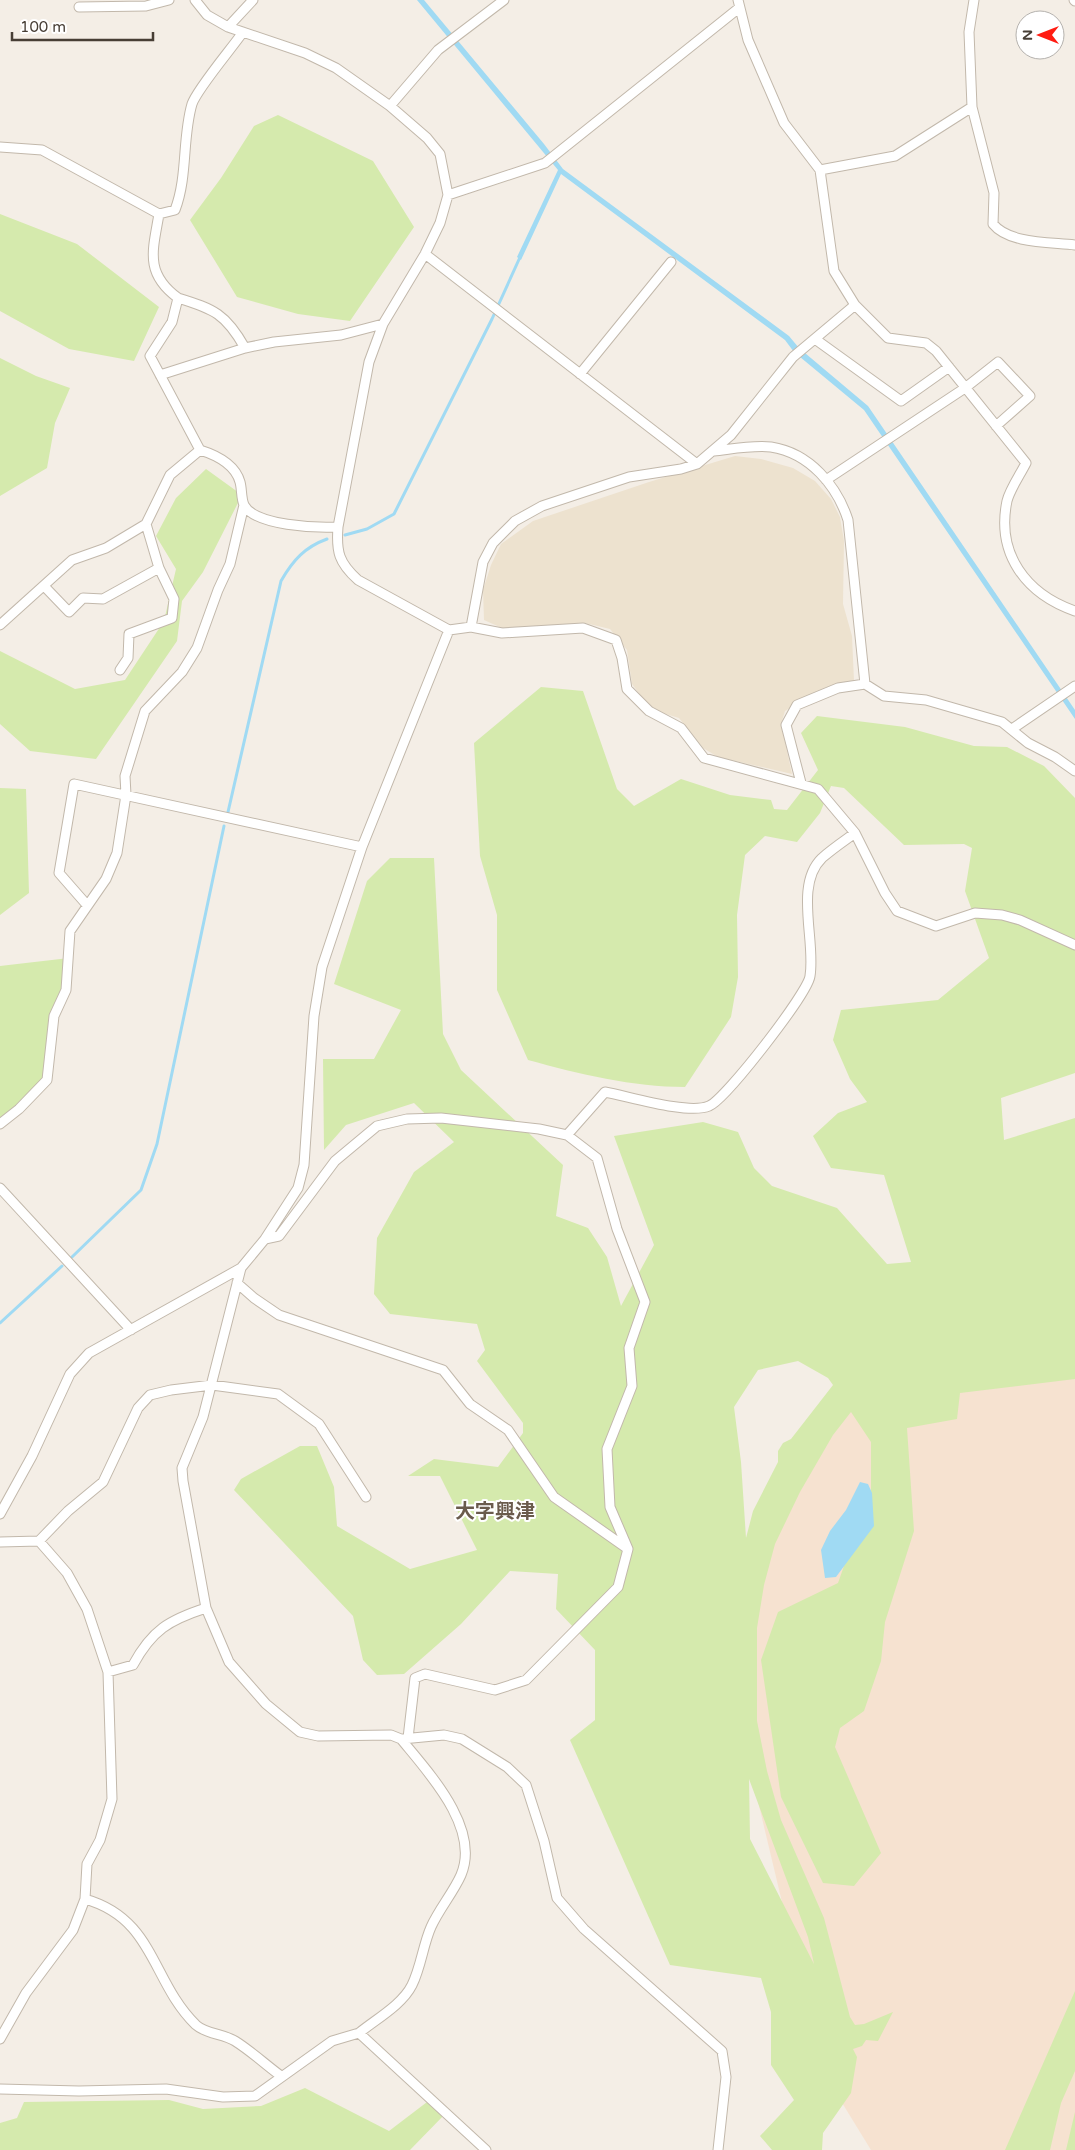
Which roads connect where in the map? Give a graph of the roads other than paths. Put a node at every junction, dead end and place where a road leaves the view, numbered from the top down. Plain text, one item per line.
1 (169, 0) edge
2 (195, 0) edge
3 (254, 0) edge
4 (504, 0) edge
5 (974, 0) edge
6 (738, 4) edge
7 (79, 7) dead end
8 (228, 27) junction
9 (243, 32) junction
10 (390, 106) junction
11 (972, 106) junction
12 (0, 147) edge
13 (820, 170) junction
14 (448, 194) junction
15 (158, 214) junction
16 (1075, 245) edge
17 (425, 254) junction
18 (671, 262) dead end
19 (178, 298) junction
20 (855, 305) junction
21 (383, 324) junction
22 (815, 339) junction
23 (245, 348) junction
24 (949, 367) junction
25 (580, 374) junction
26 (160, 375) junction
27 (965, 388) junction
28 (996, 426) junction
29 (200, 450) junction
30 (713, 451) junction
31 (697, 464) junction
32 (826, 480) junction
33 (244, 506) junction
34 (146, 524) junction
35 (338, 528) junction
36 (160, 568) junction
37 (44, 586) junction
38 (1075, 610) edge
39 (0, 625) edge
40 (471, 627) junction
41 (449, 630) junction
42 (120, 670) dead end
43 (865, 684) junction
44 (1075, 686) edge
45 (1012, 729) junction
46 (1075, 771) edge
47 (801, 783) junction
48 (126, 796) junction
49 (855, 833) junction
50 (362, 847) junction
51 (87, 905) junction
52 (1075, 945) edge
53 (0, 1124) edge
54 (566, 1135) junction
55 (0, 1188) edge
56 (265, 1239) junction
57 (241, 1268) junction
58 (237, 1283) junction
59 (131, 1330) junction
60 (212, 1384) junction
61 (366, 1497) dead end
62 (0, 1514) edge
63 (39, 1541) junction
64 (0, 1542) edge
65 (628, 1549) junction
66 (206, 1608) junction
67 (108, 1672) junction
68 (404, 1739) junction
69 (85, 1899) junction
70 (359, 2032) junction
71 (0, 2039) edge
72 (281, 2076) junction
73 (0, 2089) edge
74 (486, 2150) edge
75 (718, 2150) edge

1 - 7 street
2 - 8 street
3 - 8 street
4 - 10 street
5 - 11 street
6 - 13 street
6 - 14 street
8 - 9 street
9 - 10 street
9 - 15 street
10 - 14 street
11 - 13 street
11 - 16 street
12 - 15 street
13 - 20 street
14 - 17 street
15 - 19 street
17 - 21 street
17 - 25 street
18 - 25 street
19 - 23 street
19 - 26 street
20 - 22 street
20 - 24 street
21 - 23 street
21 - 35 street
22 - 24 street
22 - 30 street
23 - 26 street
24 - 27 street
25 - 31 street
26 - 29 street
27 - 28 street
27 - 28 street
27 - 32 street
28 - 38 street
29 - 33 street
29 - 34 street
30 - 31 street
30 - 32 street
31 - 40 street
32 - 43 street
33 - 35 street
33 - 48 street
34 - 36 street
34 - 37 street
35 - 41 street
36 - 37 street
36 - 42 street
37 - 39 street
40 - 41 street
40 - 47 street
41 - 50 street
43 - 45 street
43 - 47 street
44 - 45 street
45 - 46 street
47 - 49 street
48 - 50 street
48 - 51 street
48 - 51 street
49 - 52 street
49 - 54 street
50 - 56 street
51 - 53 street
54 - 56 street
54 - 65 street
55 - 59 street
56 - 57 street
57 - 58 street
57 - 59 street
58 - 60 street
58 - 65 street
59 - 62 street
60 - 61 street
60 - 63 street
60 - 66 street
63 - 64 street
63 - 67 street
65 - 68 street
66 - 67 street
66 - 68 street
67 - 69 street
68 - 70 street
68 - 75 street
69 - 71 street
69 - 72 street
70 - 72 street
70 - 74 street
72 - 73 street

